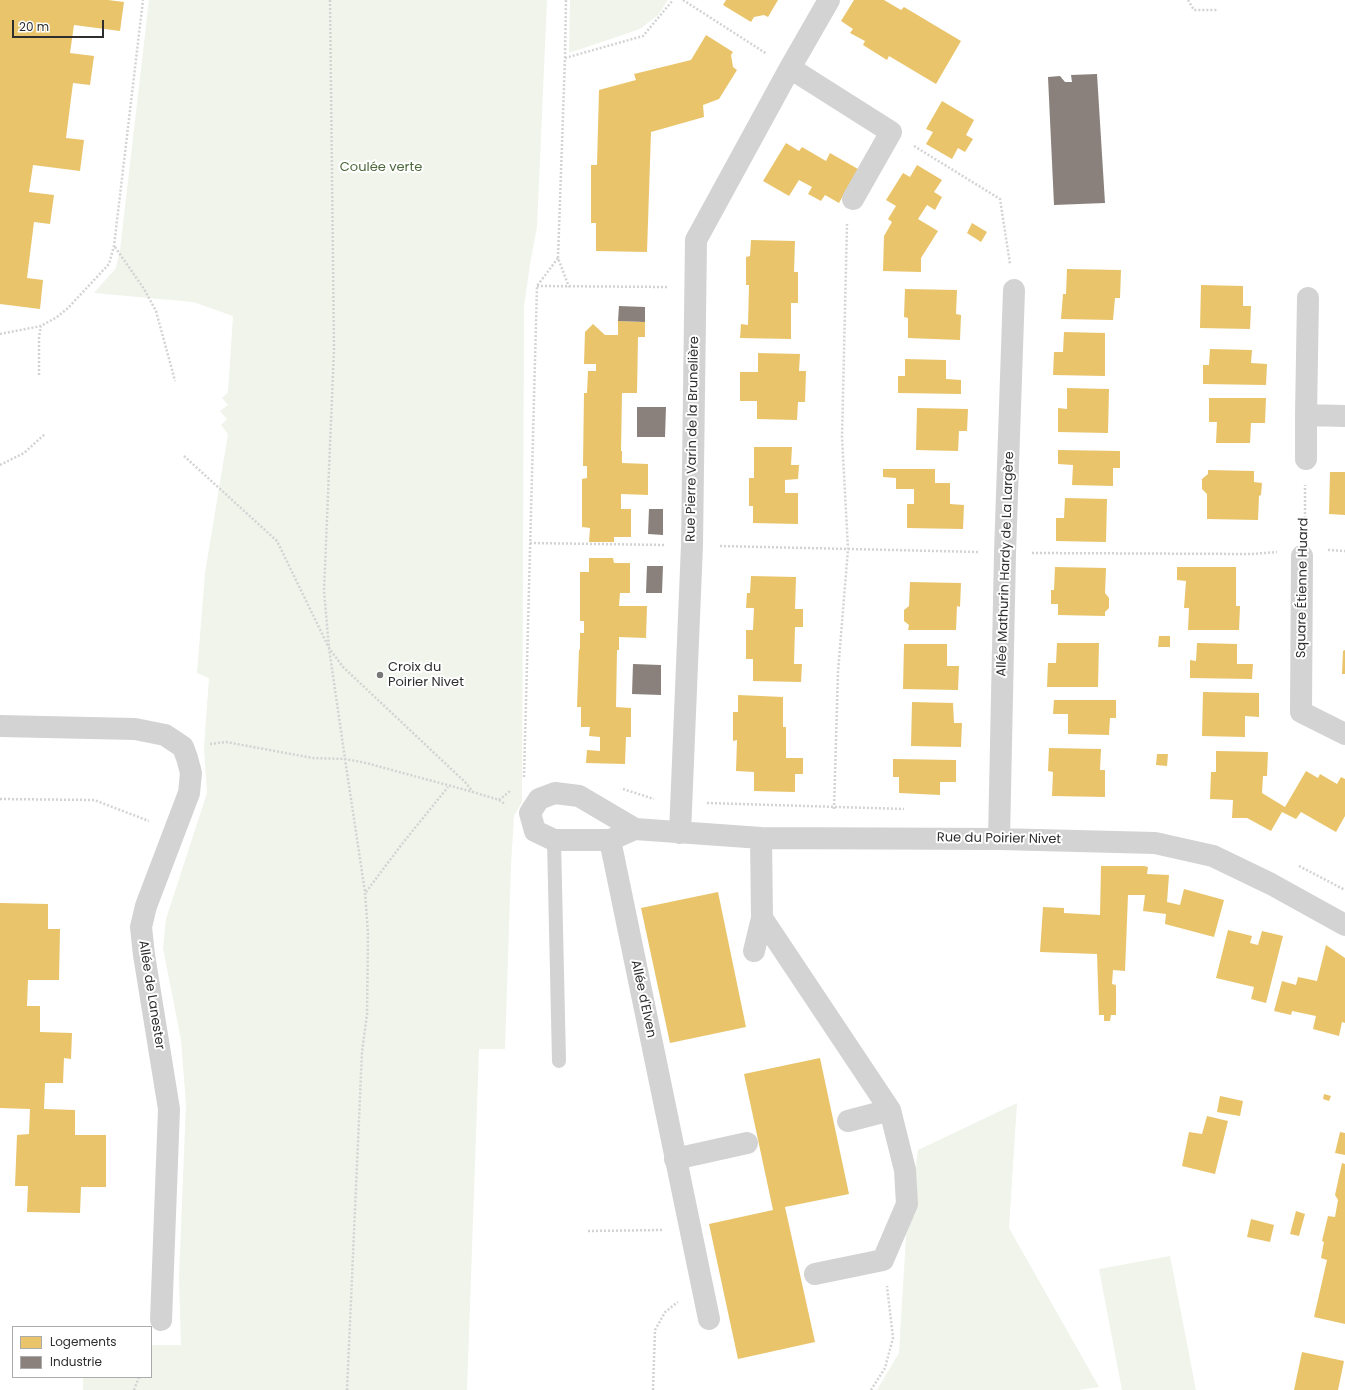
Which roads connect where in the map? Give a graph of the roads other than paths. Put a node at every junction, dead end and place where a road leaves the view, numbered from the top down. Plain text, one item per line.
1 (829, 0) edge
2 (790, 68) junction
3 (853, 199) road end
4 (1014, 290) road end
5 (1308, 298) dead end
6 (1306, 415) junction
7 (1345, 416) edge
8 (1306, 459) road end
9 (1304, 553) road end
10 (0, 726) edge
11 (1345, 734) edge
12 (635, 829) junction
13 (680, 833) junction
14 (761, 838) junction
15 (999, 839) junction
16 (554, 840) junction
17 (610, 840) junction
18 (762, 918) junction
19 (1345, 925) edge
20 (754, 951) dead end
21 (559, 1061) dead end
22 (890, 1110) junction
23 (848, 1121) dead end
24 (747, 1143) dead end
25 (675, 1159) junction
26 (815, 1274) dead end
27 (709, 1319) dead end
28 (161, 1320) dead end

1 - 2 street, Rue Pierre Varin de la Brunelière
2 - 3 street
2 - 13 street, Rue Pierre Varin de la Brunelière
4 - 15 street, Allée Mathurin Hardy de La Largère
5 - 6 street
6 - 7 street
6 - 8 street
9 - 11 street, Square Étienne Huard
10 - 28 street, Allée de Lanester
12 - 13 street, Rue du Poirier Nivet
12 - 16 street
12 - 17 street
13 - 14 street, Rue du Poirier Nivet
14 - 15 street, Rue du Poirier Nivet
14 - 18 street
15 - 19 street, Rue du Poirier Nivet
16 - 17 street
16 - 21 lane
17 - 25 street, Allée d'Elven
18 - 20 street
18 - 22 street
22 - 23 street
22 - 26 street
24 - 25 street
25 - 27 street, Allée d'Elven

